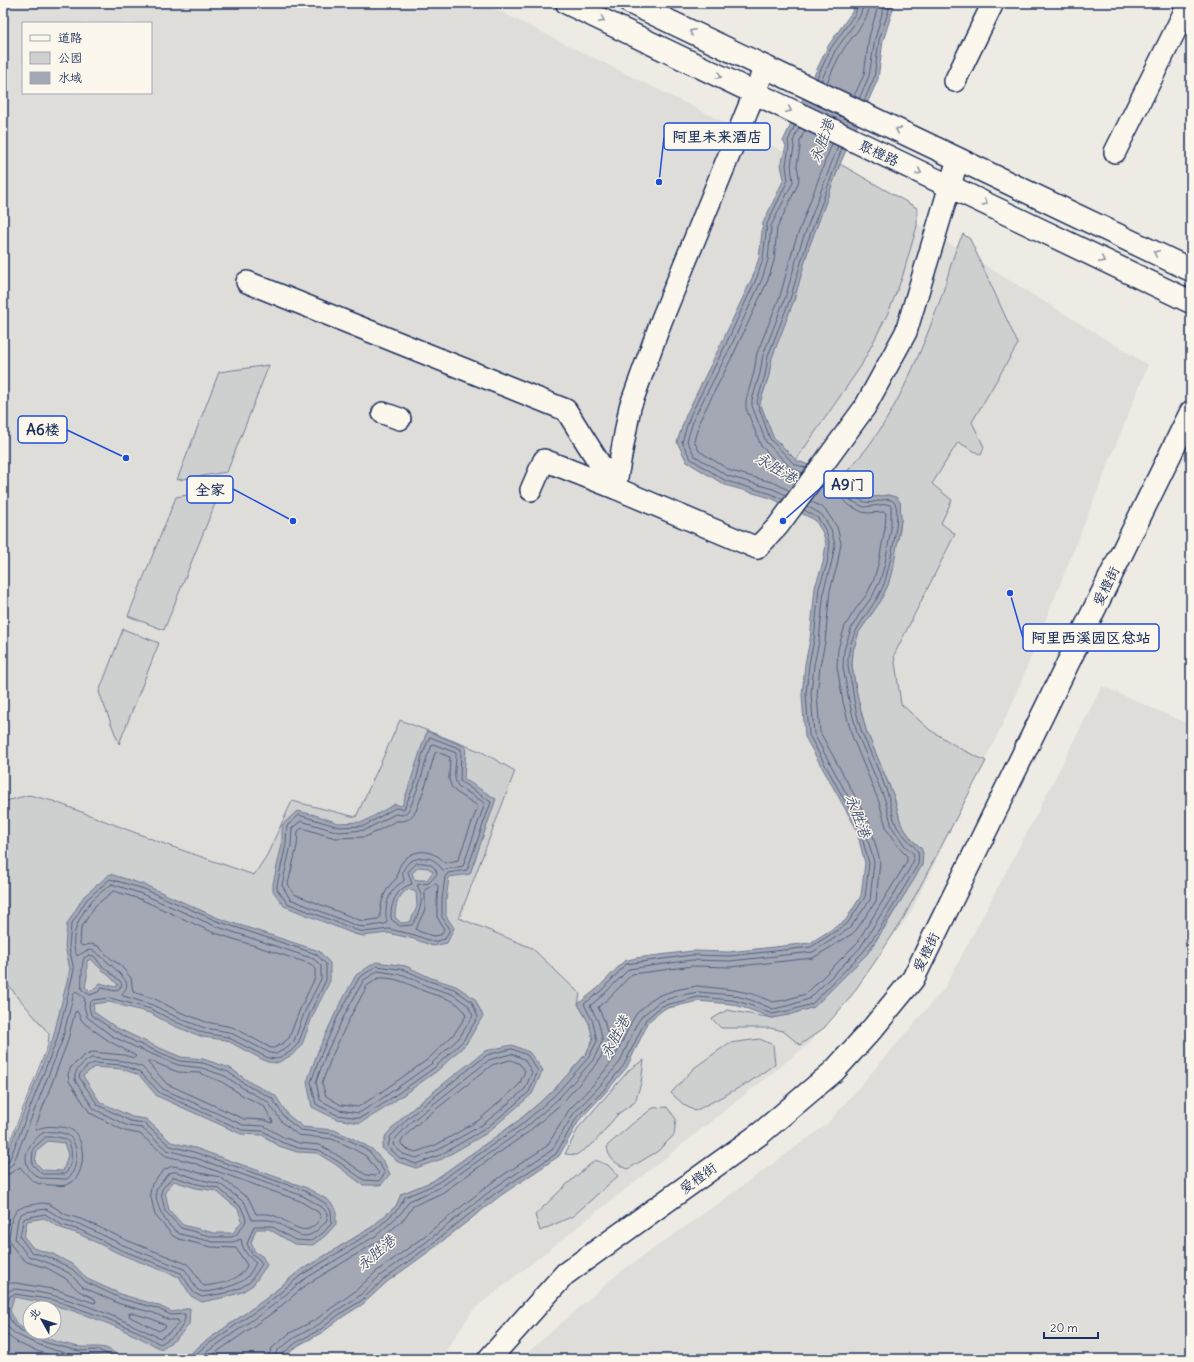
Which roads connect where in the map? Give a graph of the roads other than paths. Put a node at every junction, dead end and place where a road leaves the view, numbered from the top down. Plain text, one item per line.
1 (567, 3) edge
2 (631, 3) edge
3 (993, 3) edge
4 (1189, 3) edge
5 (765, 67) junction
6 (955, 81) dead end
7 (754, 93) junction
8 (1115, 152) dead end
9 (958, 159) junction
10 (950, 187) junction
11 (1191, 270) edge
12 (247, 282) dead end
13 (1191, 302) edge
14 (1191, 412) edge
15 (615, 488) junction
16 (531, 490) dead end
17 (489, 1359) edge

1 -> 7 street, 聚橙路
5 -> 2 street, 聚橙路
3 - 6 street
4 - 8 street
5 - 7 street
9 -> 5 street, 聚橙路
7 -> 10 street, 聚橙路
7 - 15 street
9 - 10 street
11 -> 9 street, 聚橙路
10 -> 13 street, 聚橙路
10 - 15 street
12 - 15 street
14 - 17 street, 爱橙街
15 - 16 street

